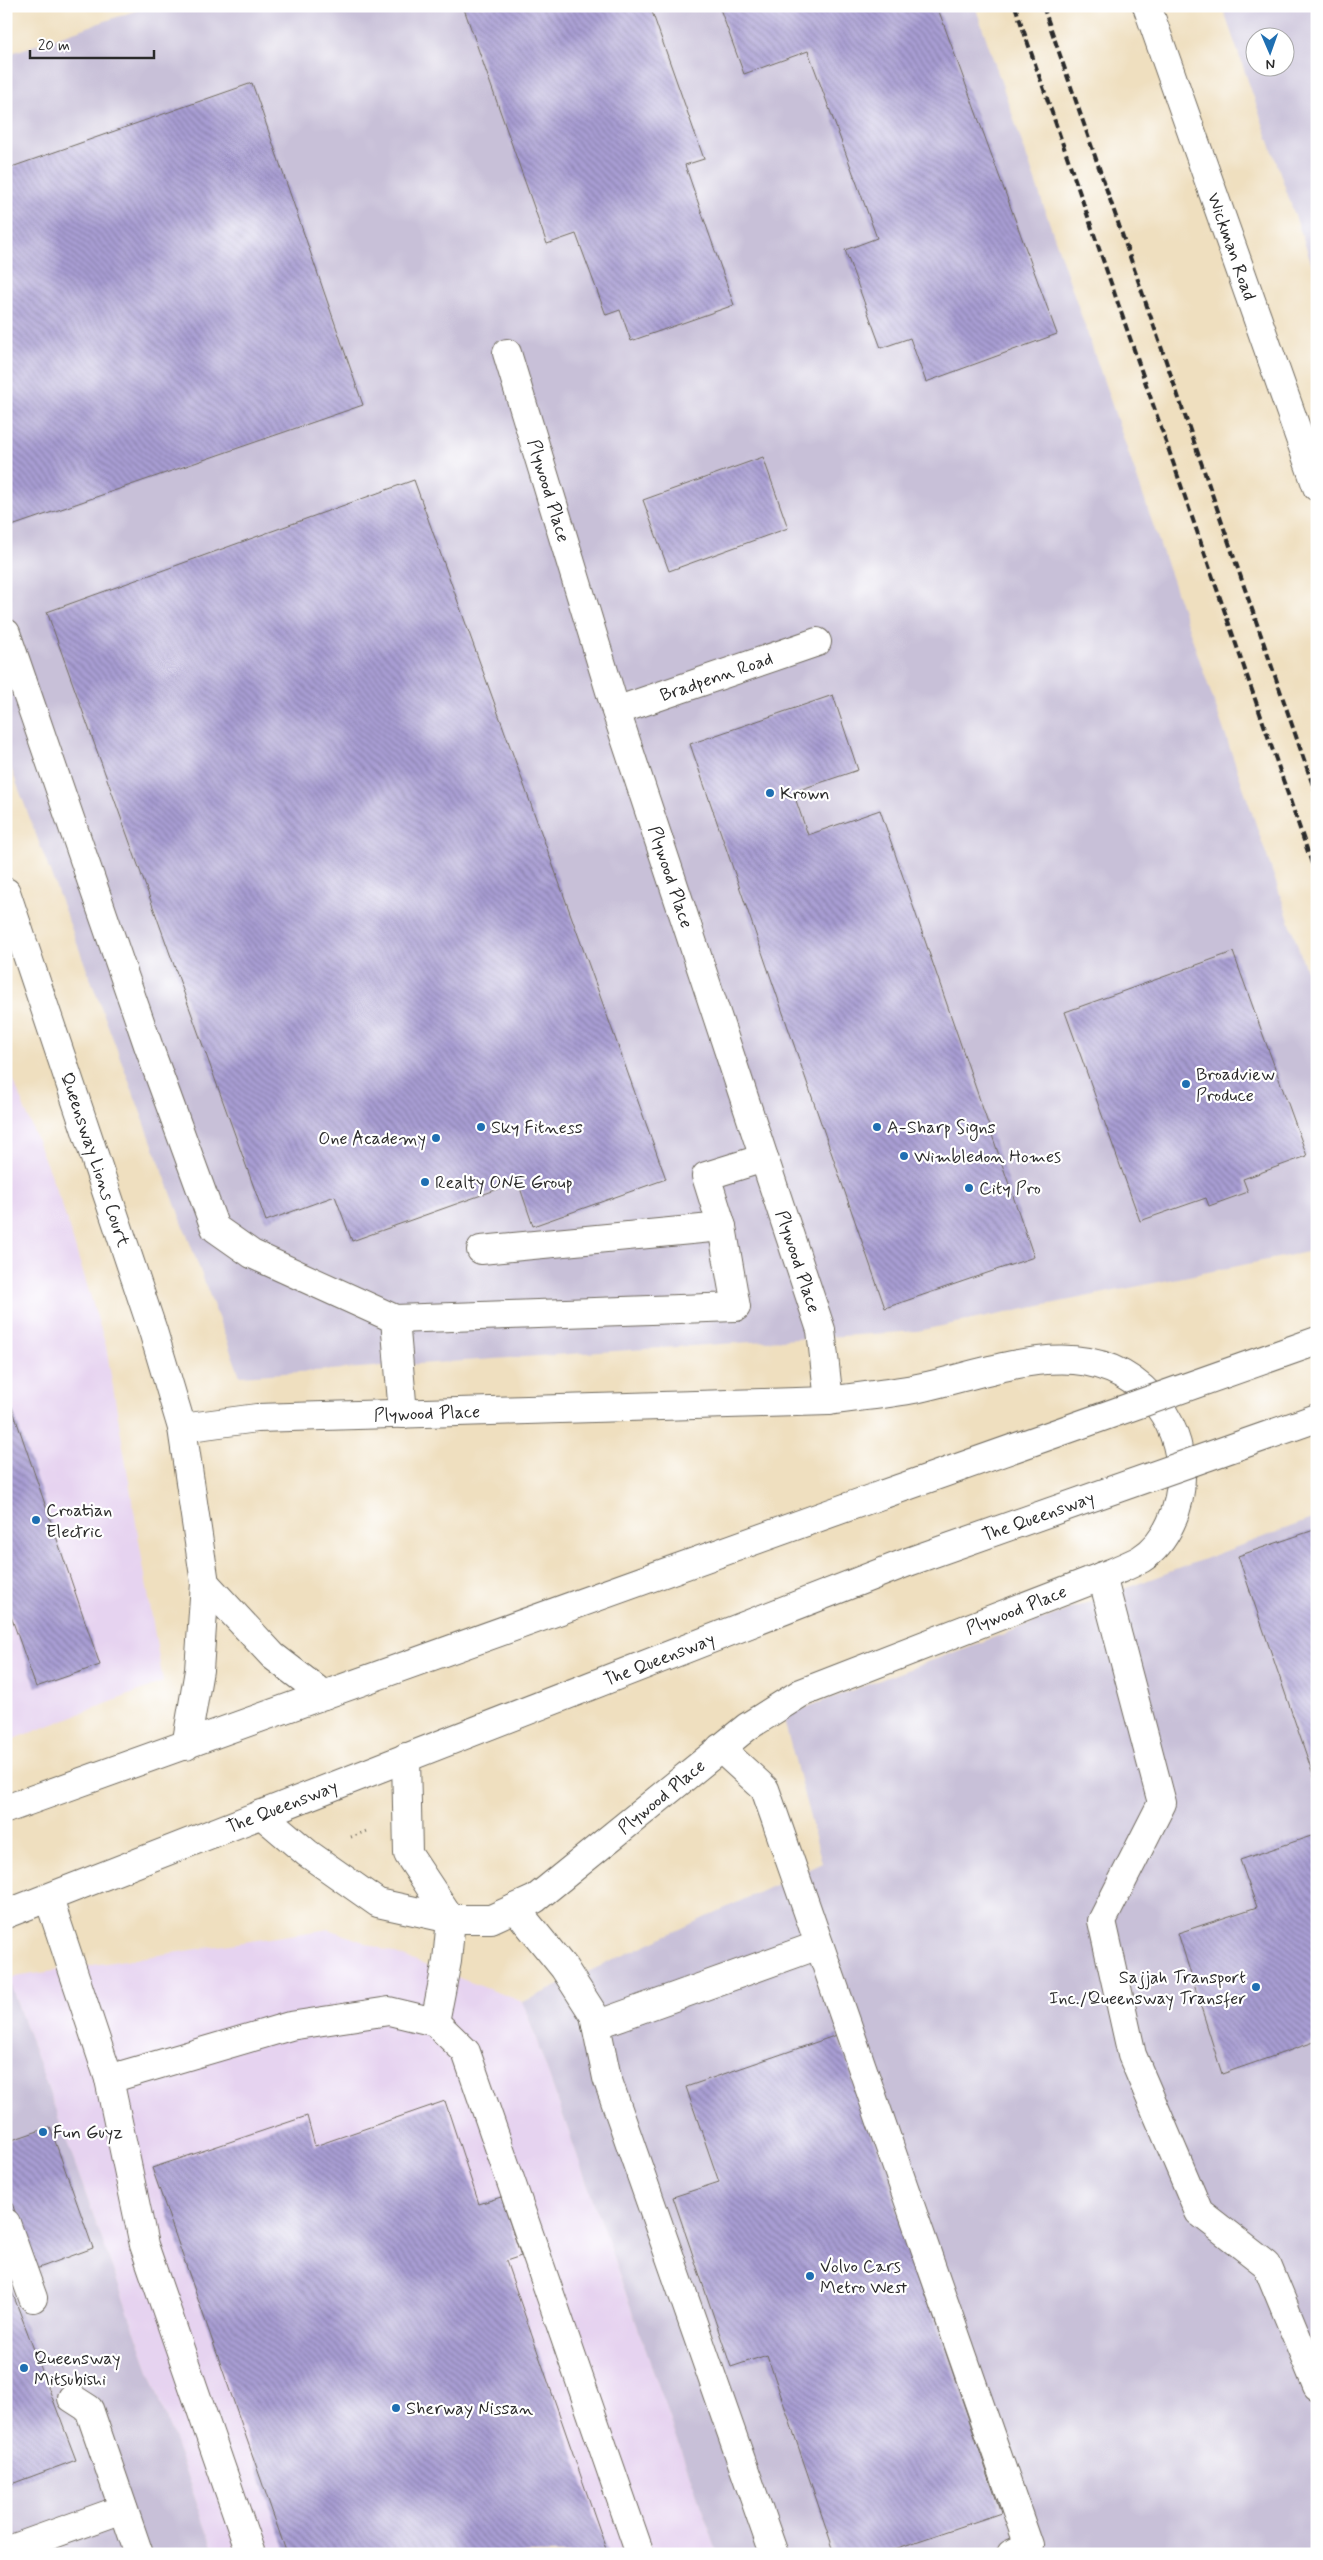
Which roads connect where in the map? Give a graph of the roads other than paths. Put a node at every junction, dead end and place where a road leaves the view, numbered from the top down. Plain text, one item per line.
1 (1147, 6) edge
2 (507, 353) dead end
3 (1317, 487) edge
4 (6, 633) edge
5 (817, 642) dead end
6 (616, 711) junction
7 (6, 892) edge
8 (764, 1158) junction
9 (722, 1227) junction
10 (481, 1250) dead end
11 (395, 1319) junction
12 (1317, 1341) edge
13 (829, 1401) junction
14 (403, 1414) junction
15 (1317, 1418) edge
16 (182, 1428) junction
17 (1102, 1576) junction
18 (205, 1583) junction
19 (324, 1695) junction
20 (186, 1746) junction
21 (720, 1748) junction
22 (406, 1757) junction
23 (6, 1809) edge
24 (261, 1814) junction
25 (49, 1898) junction
26 (515, 1908) junction
27 (6, 1914) edge
28 (451, 1919) junction
29 (819, 1945) junction
30 (435, 2022) junction
31 (596, 2025) junction
32 (109, 2079) junction
33 (6, 2223) edge
34 (33, 2298) dead end
35 (1317, 2386) edge
36 (72, 2398) dead end
37 (124, 2509) junction
38 (6, 2551) edge
39 (139, 2554) edge
40 (251, 2554) edge
41 (640, 2554) edge
42 (774, 2554) edge
43 (1011, 2554) edge

1 - 3 street, Wickman Road
2 - 6 street, Plywood Place
4 - 11 street
5 - 6 street, Bradpenn Road
6 - 8 street, Plywood Place
7 - 16 street, Queensway Lions Court
8 - 9 street
8 - 13 street, Plywood Place
9 - 10 street
9 - 11 street
11 - 14 street
12 - 19 street, bridge
13 - 14 street, Plywood Place
13 - 17 street, Plywood Place
14 - 16 street, Plywood Place
15 - 22 street, The Queensway, bridge
16 - 18 street
17 - 21 street, Plywood Place
17 - 35 street
18 - 19 street
18 - 20 street
19 - 20 street
20 - 23 street
21 - 26 street, Plywood Place
21 - 29 street
22 - 24 street, The Queensway
22 - 28 street
24 - 25 street, The Queensway
24 - 28 street, Plywood Place
25 - 27 street, The Queensway
25 - 32 street
26 - 28 street, Plywood Place
26 - 31 street
28 - 30 street
29 - 31 street
29 - 43 street
30 - 32 street
30 - 41 street
31 - 42 street
32 - 40 street
33 - 34 street
36 - 37 street
37 - 38 street
37 - 39 street

